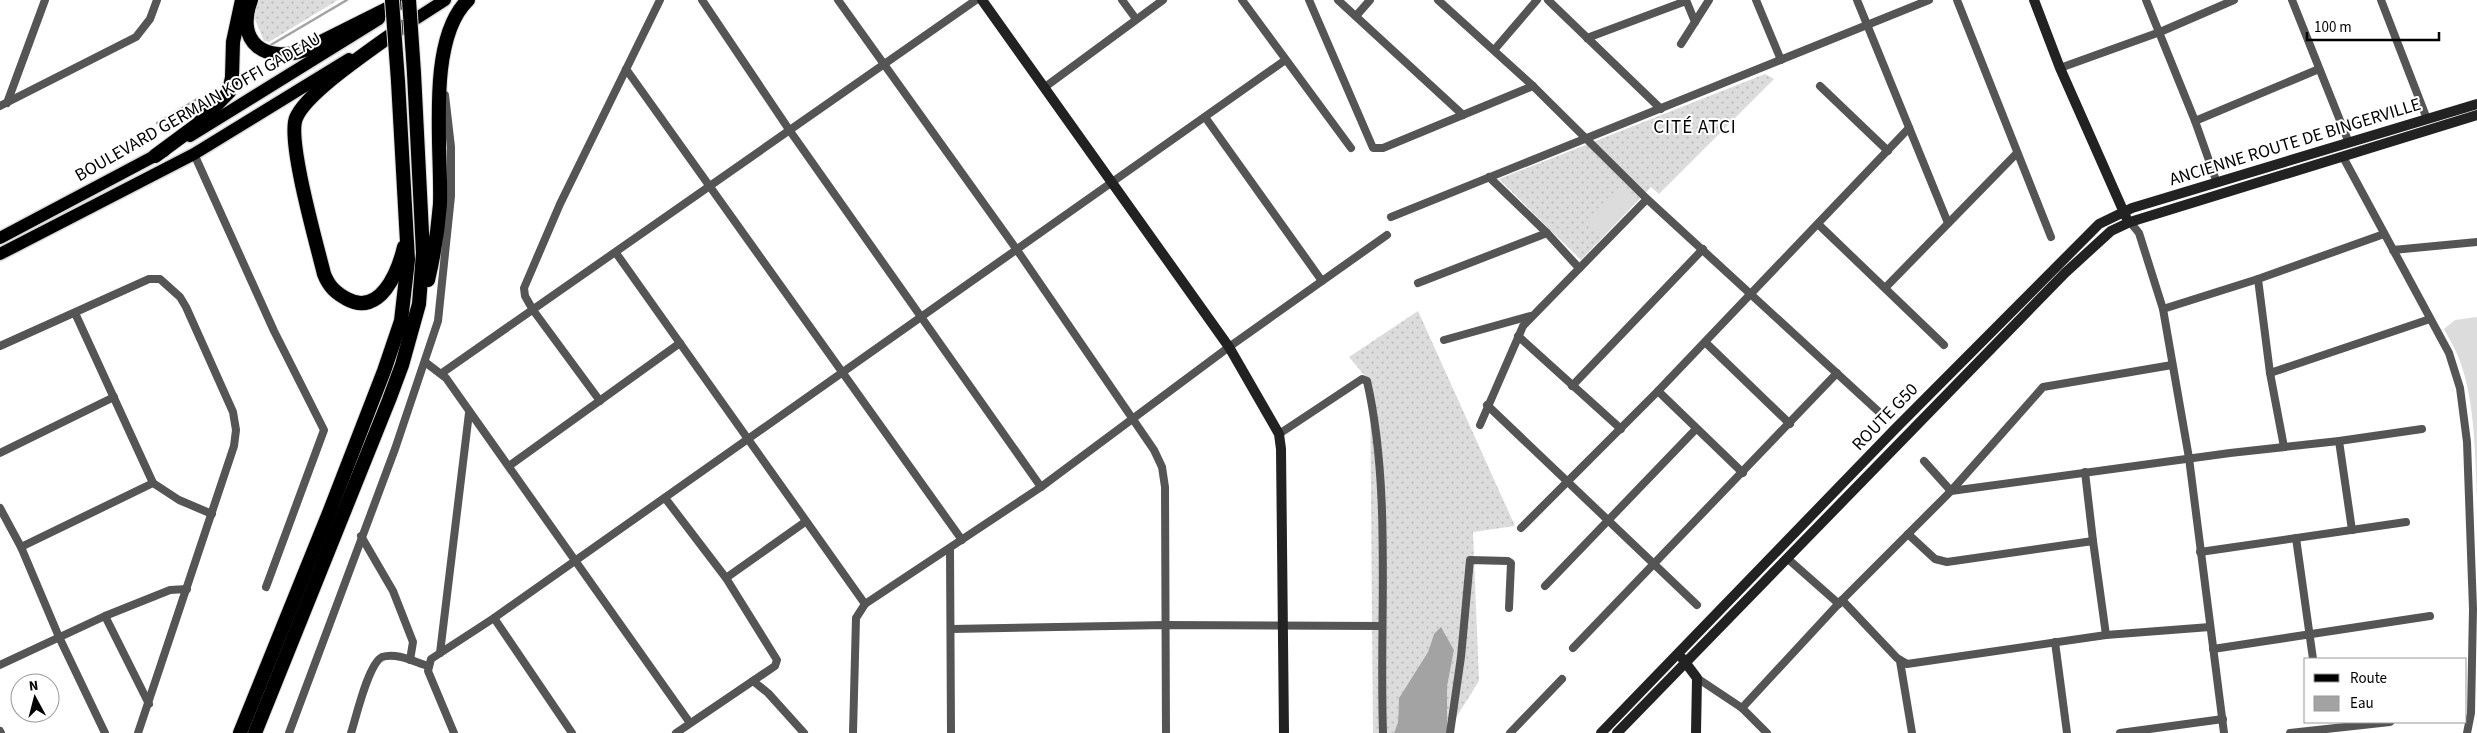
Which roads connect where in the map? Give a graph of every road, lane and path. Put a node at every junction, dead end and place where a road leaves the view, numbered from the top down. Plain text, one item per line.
1 (45, 0) edge
2 (157, 0) edge
3 (242, 0) edge
4 (251, 0) edge
5 (392, 0) edge
6 (407, 0) edge
7 (445, 0) edge
8 (468, 0) edge
9 (660, 0) edge
10 (702, 0) edge
11 (838, 0) edge
12 (976, 0) edge
13 (982, 0) edge
14 (1122, 0) edge
15 (1163, 0) edge
16 (1242, 0) edge
17 (1308, 0) edge
18 (1338, 0) edge
19 (1370, 0) edge
20 (1438, 0) edge
21 (1537, 0) edge
22 (1548, 0) edge
23 (1686, 0) edge
24 (1709, 0) edge
25 (1756, 0) edge
26 (1857, 0) edge
27 (1929, 0) edge
28 (1957, 0) edge
29 (2034, 0) edge
30 (2146, 0) edge
31 (2234, 0) edge
32 (2292, 0) edge
33 (2381, 0) edge
34 (1356, 16) junction
35 (1136, 19) junction
36 (1695, 22) junction
37 (1867, 25) junction
38 (402, 27) junction
39 (2160, 32) junction
40 (1587, 38) junction
41 (1680, 44) dead end
42 (1495, 49) junction
43 (1284, 60) junction
44 (1781, 60) junction
45 (885, 64) junction
46 (2060, 68) junction
47 (626, 69) junction
48 (2319, 69) junction
49 (442, 72) junction
50 (1533, 86) junction
51 (1820, 86) dead end
52 (1045, 87) junction
53 (3, 104) edge
54 (2477, 104) edge
55 (1661, 109) junction
56 (1463, 115) junction
57 (2477, 115) edge
58 (1205, 117) junction
59 (2428, 119) junction
60 (2195, 121) junction
61 (1909, 128) junction
62 (790, 131) junction
63 (1587, 139) junction
64 (2349, 143) junction
65 (1351, 148) dead end
66 (1888, 151) junction
67 (2017, 153) junction
68 (194, 154) junction
69 (155, 156) junction
70 (2343, 157) junction
71 (1489, 177) junction
72 (1111, 183) junction
73 (2217, 183) junction
74 (710, 188) junction
75 (1647, 199) junction
76 (2122, 212) junction
77 (1390, 217) dead end
78 (408, 222) junction
79 (2130, 222) junction
80 (1948, 223) junction
81 (1818, 224) junction
82 (1547, 233) junction
83 (2384, 234) junction
84 (1387, 235) dead end
85 (2051, 237) dead end
86 (0, 238) edge
87 (2477, 242) edge
88 (1703, 249) junction
89 (1017, 250) junction
90 (2393, 250) junction
91 (616, 253) junction
92 (0, 254) edge
93 (1580, 268) junction
94 (2258, 279) junction
95 (1322, 281) junction
96 (1418, 284) dead end
97 (1886, 288) junction
98 (1751, 293) junction
99 (419, 304) junction
100 (2163, 309) junction
101 (533, 310) junction
102 (75, 313) junction
103 (1530, 316) junction
104 (923, 317) junction
105 (2430, 319) junction
106 (1518, 336) junction
107 (1444, 340) dead end
108 (1705, 342) junction
109 (680, 343) junction
110 (1944, 345) dead end
111 (0, 346) edge
112 (1229, 346) junction
113 (425, 362) junction
114 (2172, 365) junction
115 (842, 372) junction
116 (442, 373) junction
117 (2270, 373) junction
118 (1837, 374) junction
119 (1572, 386) junction
120 (1658, 391) junction
121 (114, 397) junction
122 (600, 400) junction
123 (1487, 405) junction
124 (1879, 412) dead end
125 (469, 413) junction
126 (1132, 418) junction
127 (1790, 424) junction
128 (1480, 425) dead end
129 (2422, 428) dead end
130 (1621, 429) junction
131 (1696, 429) junction
132 (1279, 434) junction
133 (748, 439) junction
134 (2339, 442) junction
135 (2284, 447) junction
136 (0, 452) edge
137 (2188, 458) junction
138 (1924, 461) dead end
139 (509, 466) junction
140 (2085, 472) junction
141 (1743, 473) junction
142 (1568, 480) junction
143 (153, 483) junction
144 (1041, 487) junction
145 (1951, 491) junction
146 (665, 498) junction
147 (0, 508) edge
148 (212, 514) junction
149 (1608, 520) junction
150 (805, 522) junction
151 (2406, 522) dead end
152 (1522, 528) dead end
153 (2352, 530) junction
154 (1908, 534) junction
155 (361, 536) junction
156 (2296, 538) junction
157 (962, 540) junction
158 (2093, 541) junction
159 (21, 547) junction
160 (950, 549) junction
161 (2200, 552) junction
162 (575, 560) junction
163 (1788, 560) junction
164 (1654, 564) junction
165 (726, 578) junction
166 (1544, 586) dead end
167 (266, 587) dead end
168 (187, 589) junction
169 (1840, 602) junction
170 (865, 604) junction
171 (1697, 605) dead end
172 (1509, 608) dead end
173 (106, 616) junction
174 (2430, 616) dead end
175 (494, 618) junction
176 (1166, 625) junction
177 (1283, 626) junction
178 (1382, 626) junction
179 (2210, 627) junction
180 (951, 630) junction
181 (2310, 634) junction
182 (2106, 635) junction
183 (60, 638) junction
184 (2055, 642) junction
185 (1573, 648) dead end
186 (2213, 649) junction
187 (440, 653) junction
188 (1682, 658) junction
189 (2313, 658) edge
190 (410, 660) junction
191 (1900, 661) junction
192 (0, 665) edge
193 (428, 666) junction
194 (1697, 678) junction
195 (1562, 679) dead end
196 (753, 681) junction
197 (149, 704) junction
198 (1742, 708) junction
199 (2222, 719) junction
200 (690, 723) junction
201 (2373, 723) edge
202 (2322, 726) edge
203 (105, 733) edge
204 (138, 733) edge
205 (240, 733) edge
206 (255, 733) edge
207 (288, 733) edge
208 (351, 733) edge
209 (454, 733) edge
210 (572, 733) edge
211 (676, 733) edge
212 (804, 733) edge
213 (853, 733) edge
214 (950, 733) edge
215 (1166, 733) edge
216 (1284, 733) edge
217 (1383, 733) edge
218 (1450, 733) edge
219 (1510, 733) edge
220 (1601, 733) edge
221 (1617, 733) edge
222 (1696, 733) edge
223 (1767, 733) edge
224 (1912, 733) edge
225 (2067, 733) edge
226 (2122, 733) edge
227 (2224, 733) edge
228 (2290, 733) edge
229 (2466, 733) edge

1 - 53 street
2 - 53 street
3 - 69 highway
4 - 6 highway
5 - 78 highway, bridge
6 - 69 main road, BOULEVARD GERMAIN KOFFI GADEAU
6 - 99 highway, bridge
7 - 38 main road, BOULEVARD GERMAIN KOFFI GADEAU
8 - 49 highway
9 - 47 street
10 - 62 street
11 - 45 street
12 - 45 street
13 - 52 street
14 - 35 street
15 - 35 street
16 - 43 street
17 - 56 street
18 - 34 street
19 - 34 street
20 - 42 street
21 - 42 street
22 - 40 street
23 - 36 street
23 - 40 street
24 - 36 street
25 - 44 street
26 - 37 street
27 - 37 street
28 - 67 street
29 - 46 street
30 - 39 street
31 - 39 street
32 - 48 street
33 - 59 street
34 - 56 street
35 - 52 street
36 - 41 street
37 - 44 street
37 - 61 street
38 - 68 main road, BOULEVARD GERMAIN KOFFI GADEAU
38 - 78 highway
39 - 46 street
39 - 60 street
40 - 55 street
42 - 50 street
43 - 58 street
43 - 65 street
44 - 55 street
45 - 62 street
45 - 89 street
46 - 76 street
47 - 74 street
47 - 101 street
48 - 60 street
48 - 64 street
49 - 99 highway
49 - 113 street
50 - 56 street
50 - 63 street
51 - 66 street
52 - 72 street
54 - 59 street, ANCIENNE ROUTE DE BINGERVILLE
55 - 63 street
57 - 70 street, ANCIENNE ROUTE DE BINGERVILLE
58 - 72 street
58 - 95 street
59 - 64 street, ANCIENNE ROUTE DE BINGERVILLE
60 - 73 street
61 - 66 street
61 - 80 street
62 - 74 street
62 - 104 street
63 - 71 street
63 - 75 street
64 - 73 street, ANCIENNE ROUTE DE BINGERVILLE
66 - 81 street
67 - 80 street
67 - 85 street
68 - 92 main road, BOULEVARD GERMAIN KOFFI GADEAU
68 - 167 street
69 - 86 main road, BOULEVARD GERMAIN KOFFI GADEAU
70 - 79 street, ANCIENNE ROUTE DE BINGERVILLE
70 - 83 street
71 - 77 street
71 - 82 street
72 - 89 street
72 - 112 street
73 - 76 street, ANCIENNE ROUTE DE BINGERVILLE
74 - 91 street
74 - 115 street
75 - 88 street
75 - 93 street
76 - 79 street
76 - 188 street, ROUTE G50
78 - 205 highway
79 - 100 street
79 - 163 street, ROUTE G50
80 - 97 street
81 - 97 street
81 - 98 street
82 - 93 street
82 - 96 street
83 - 90 street
83 - 94 street
84 - 95 street
87 - 90 street
88 - 98 street
88 - 119 street
89 - 104 street
89 - 126 street
90 - 105 street
91 - 101 street
91 - 109 street
93 - 103 street
94 - 100 street
94 - 117 street
95 - 112 street
97 - 110 street
98 - 108 street
98 - 118 street
99 - 206 highway
100 - 114 street
101 - 116 street
101 - 122 street
102 - 111 street
102 - 121 street
102 - 148 street
103 - 106 street
103 - 107 street
104 - 115 street
104 - 144 street
105 - 117 street
105 - 229 street
106 - 119 street
106 - 123 street
108 - 120 street
108 - 127 street
109 - 122 street
109 - 133 street
112 - 126 street
112 - 132 street
113 - 116 street
113 - 155 street
114 - 137 street
114 - 145 street
115 - 133 street
115 - 157 street
116 - 125 street
117 - 135 street
118 - 124 street
118 - 127 street
119 - 130 street
120 - 130 street
120 - 131 street
121 - 136 street
121 - 143 street
122 - 139 street
123 - 128 street
123 - 142 street
125 - 139 street
125 - 187 street
126 - 144 street
126 - 176 street
127 - 141 street
129 - 134 street
130 - 142 street
131 - 141 street
131 - 149 street
132 - 177 street
132 - 178 street
133 - 146 street
133 - 150 street
134 - 135 street
134 - 153 street
135 - 137 street
137 - 140 street
137 - 161 street
138 - 145 street
139 - 162 street
140 - 145 street
140 - 158 street
141 - 164 street
142 - 149 street
142 - 152 street
143 - 148 street
143 - 159 street
144 - 157 street
145 - 154 street
146 - 162 street
146 - 165 street
147 - 159 street
148 - 168 street
149 - 164 street
149 - 166 street
150 - 165 street
150 - 170 street
151 - 153 street
153 - 156 street
154 - 158 street
154 - 169 street
155 - 190 street
155 - 207 street
156 - 161 street
156 - 181 street
157 - 160 street
158 - 182 street
159 - 183 street
160 - 170 street
160 - 180 street
161 - 179 street
162 - 175 street
162 - 200 street
163 - 169 street
163 - 188 street, ROUTE G50
164 - 171 street
164 - 185 street
165 - 196 street
168 - 173 street
168 - 197 street
169 - 191 street
169 - 198 street
170 - 213 street
172 - 218 street
173 - 183 street
173 - 197 street
174 - 181 street
175 - 187 street
175 - 210 street
176 - 177 street
176 - 180 street
176 - 215 street
177 - 178 street
177 - 216 street
178 - 217 street
179 - 182 street
179 - 186 street
180 - 214 street
181 - 186 street
181 - 189 street
182 - 184 street
183 - 192 street
183 - 203 street
184 - 191 street
184 - 225 street
186 - 199 street
187 - 193 street
188 - 194 street
188 - 220 street
188 - 221 street
190 - 193 street
190 - 208 street
191 - 224 street
193 - 209 street
194 - 198 street
194 - 222 street
195 - 219 street
196 - 200 street
196 - 212 street
197 - 204 street
198 - 223 street
199 - 226 street
199 - 227 street
200 - 211 street
201 - 202 street
202 - 228 street

